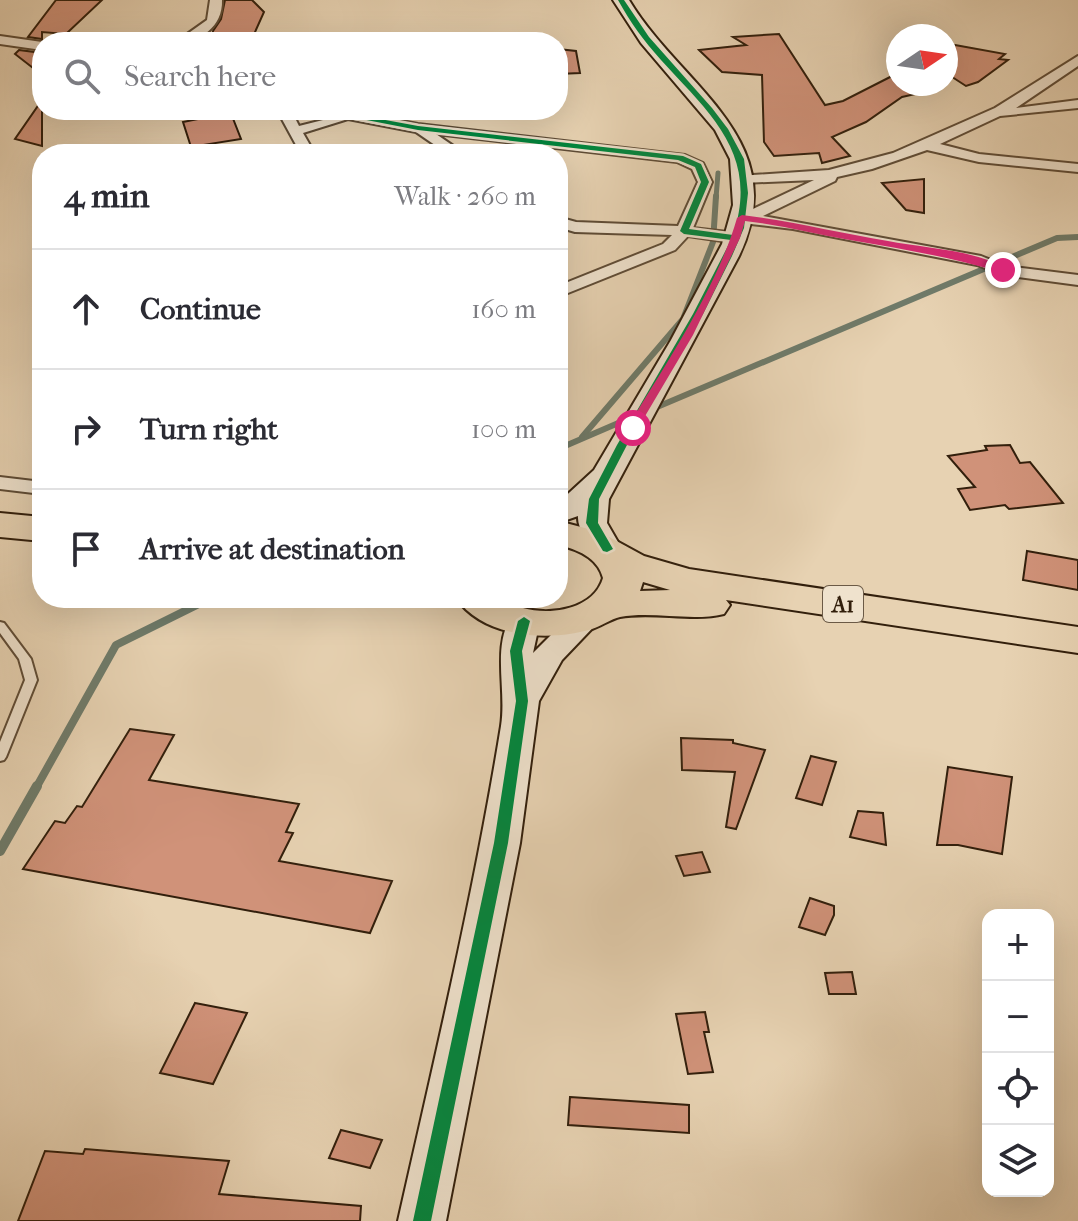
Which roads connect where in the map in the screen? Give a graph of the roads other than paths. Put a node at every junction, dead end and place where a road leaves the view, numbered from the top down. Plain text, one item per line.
1 (216, 0) edge
2 (621, 0) edge
3 (198, 32) edge
4 (0, 40) edge
5 (32, 45) edge
6 (1078, 60) edge
7 (1078, 104) edge
8 (991, 115) junction
9 (289, 120) edge
10 (336, 120) edge
11 (372, 120) edge
12 (418, 128) junction
13 (295, 131) junction
14 (302, 144) edge
15 (443, 144) edge
16 (558, 144) edge
17 (568, 145) edge
18 (926, 145) junction
19 (1078, 168) edge
20 (842, 172) junction
21 (743, 179) junction
22 (568, 225) edge
23 (742, 225) junction
24 (684, 231) junction
25 (1078, 280) edge
26 (568, 288) edge
27 (607, 472) junction
28 (0, 483) edge
29 (32, 487) edge
30 (568, 509) edge
31 (0, 525) edge
32 (32, 528) edge
33 (568, 535) edge
34 (0, 542) edge
35 (32, 544) edge
36 (610, 552) junction
37 (490, 608) edge
38 (598, 610) junction
39 (524, 621) junction
40 (0, 625) edge
41 (1078, 640) edge
42 (1078, 661) edge
43 (522, 701) junction
44 (0, 757) edge
45 (422, 1221) edge

1 - 3 street
2 - 21 street
4 - 5 street
6 - 8 street
7 - 8 street
8 - 18 street
9 - 13 street
10 - 13 street
11 - 12 street
12 - 15 street
12 - 16 street
13 - 14 street
17 - 24 street
18 - 19 street
18 - 20 street
20 - 21 street
20 - 23 street
21 - 23 street
22 - 24 street
23 - 24 street
23 - 25 street
23 - 27 street
24 - 26 street
27 - 30 street
27 - 36 street
28 - 29 street
31 - 32 highway
33 - 36 highway, A1
34 - 35 highway
36 - 38 highway
36 - 41 highway, A1
37 - 39 highway, A1
38 - 39 highway, A1
38 - 42 highway, A1
38 - 43 street
39 - 43 street
40 - 44 lane
43 - 45 street

